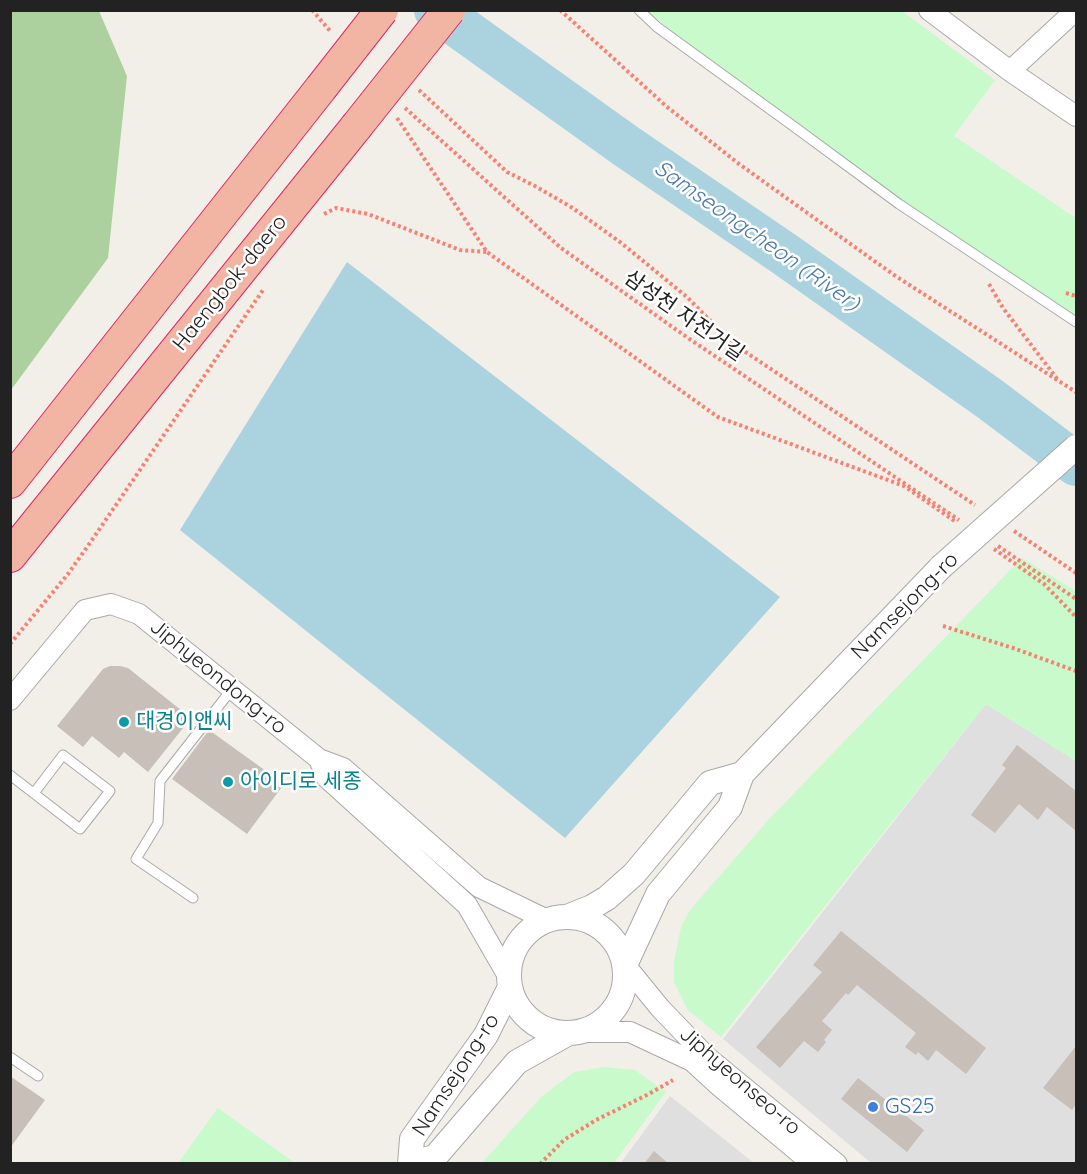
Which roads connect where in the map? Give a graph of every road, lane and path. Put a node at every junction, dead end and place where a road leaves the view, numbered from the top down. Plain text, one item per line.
1 (312, 10) edge
2 (382, 10) edge
3 (449, 10) edge
4 (560, 10) edge
5 (639, 10) edge
6 (929, 10) edge
7 (1076, 10) edge
8 (335, 38) dead end
9 (1010, 71) junction
10 (419, 90) dead end
11 (402, 105) dead end
12 (394, 113) dead end
13 (1077, 116) edge
14 (320, 215) dead end
15 (968, 250) junction
16 (488, 252) junction
17 (265, 287) dead end
18 (1077, 322) edge
19 (1060, 383) junction
20 (1077, 392) edge
21 (1077, 447) edge
22 (10, 482) edge
23 (980, 508) dead end
24 (1009, 528) dead end
25 (10, 556) edge
26 (1077, 573) edge
27 (1077, 599) edge
28 (1077, 617) edge
29 (943, 626) dead end
30 (10, 644) edge
31 (1077, 671) edge
32 (231, 688) junction
33 (10, 700) edge
34 (319, 759) junction
35 (742, 774) junction
36 (10, 775) edge
37 (34, 793) junction
38 (193, 898) dead end
39 (557, 918) junction
40 (625, 965) junction
41 (509, 982) junction
42 (572, 1033) junction
43 (10, 1057) edge
44 (38, 1076) dead end
45 (673, 1080) dead end
46 (410, 1163) edge
47 (540, 1164) edge
48 (813, 1164) edge
49 (837, 1164) edge

1 - 8 path
2 - 22 highway, bridge
3 - 25 highway, Haengbok-daero, bridge
4 - 19 path
5 - 15 lane
6 - 9 street
7 - 9 street
9 - 13 street
10 - 23 path
11 - 16 path, 삼성천 자전거길
12 - 16 path
14 - 16 path
15 - 18 lane
15 - 19 path
17 - 30 path
19 - 20 path
21 - 35 street, Namsejong-ro, bridge
24 - 26 path
27 - 28 path
29 - 31 path
32 - 33 street, Jiphyeondong-ro
32 - 34 street, Jiphyeondong-ro
32 - 38 lane
34 - 39 street, Jiphyeondong-ro
34 - 41 street, Jiphyeondong-ro
35 - 39 street
35 - 40 street, Namsejong-ro
36 - 37 lane
37 - 37 lane
39 - 40 street
39 - 41 street
40 - 42 street
40 - 49 street, Jiphyeonseo-ro
41 - 42 street
41 - 46 street, Namsejong-ro
42 - 46 street, Namsejong-ro
42 - 48 street, Jiphyeonseo-ro
43 - 44 lane
45 - 47 path

